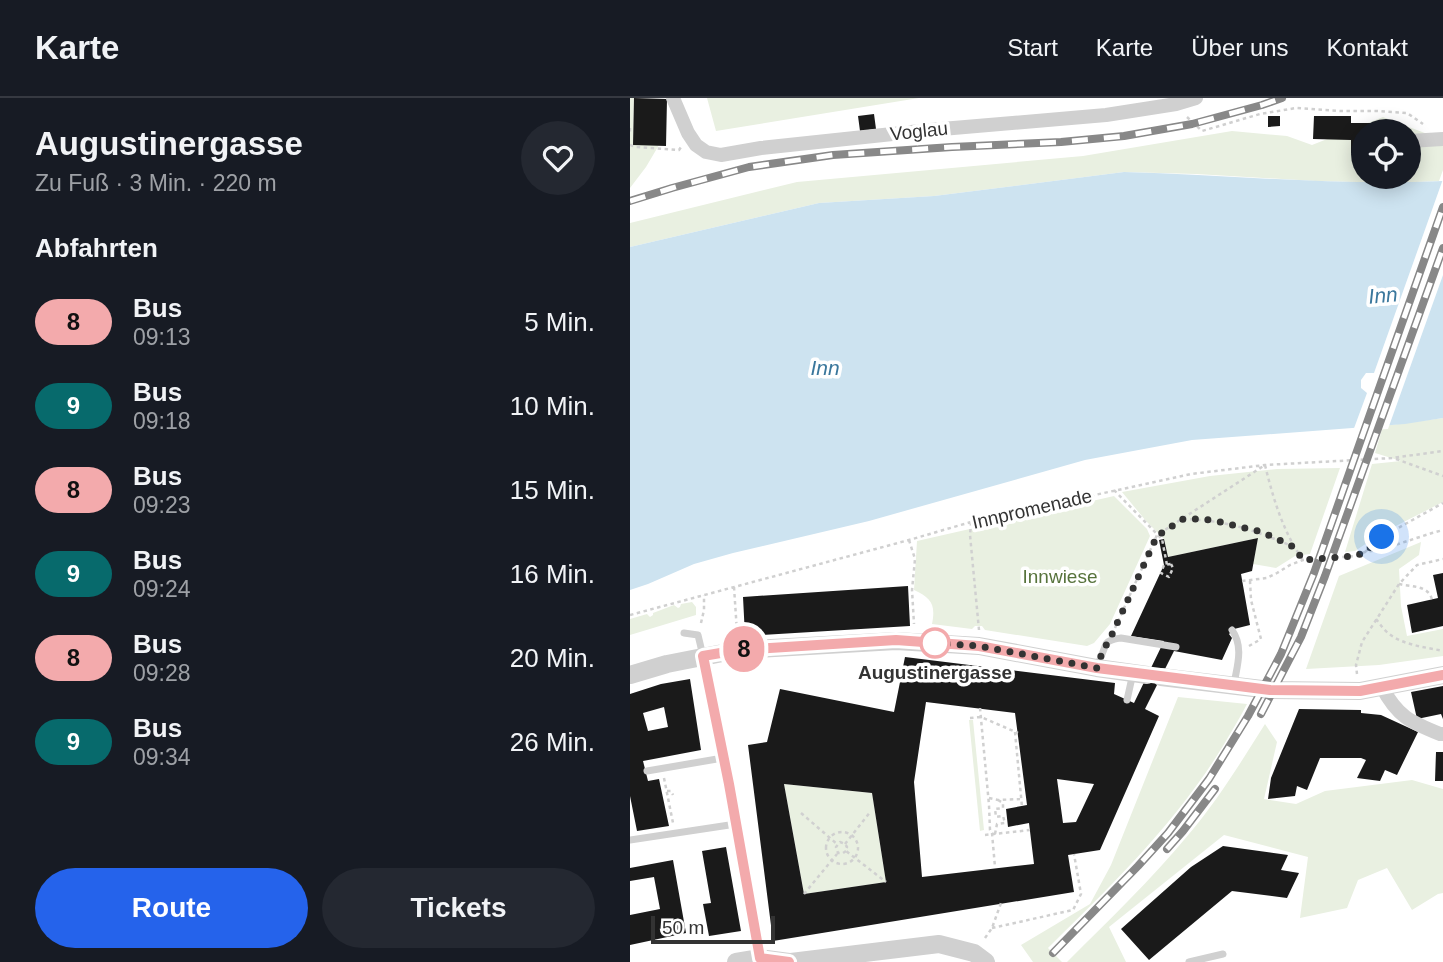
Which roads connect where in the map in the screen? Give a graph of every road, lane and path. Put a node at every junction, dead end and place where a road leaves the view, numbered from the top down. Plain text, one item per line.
1 (673, 98) edge
2 (1196, 98) edge
3 (1192, 124) dead end
4 (1429, 128) dead end
5 (690, 137) junction
6 (1443, 139) edge
7 (1421, 140) edge
8 (630, 145) edge
9 (1443, 452) edge
10 (1392, 458) junction
11 (1265, 465) junction
12 (1443, 477) edge
13 (1114, 490) junction
14 (1443, 503) edge
15 (1183, 519) junction
16 (971, 522) junction
17 (1443, 530) edge
18 (1157, 536) junction
19 (909, 540) junction
20 (1294, 547) junction
21 (1365, 552) junction
22 (1443, 559) edge
23 (1303, 560) junction
24 (1167, 565) dead end
25 (1242, 580) dead end
26 (1250, 580) junction
27 (1399, 584) junction
28 (734, 587) junction
29 (704, 595) junction
30 (1432, 600) dead end
31 (630, 615) edge
32 (1376, 619) junction
33 (1232, 631) dead end
34 (684, 633) dead end
35 (698, 635) junction
36 (914, 641) junction
37 (1109, 641) junction
38 (979, 646) junction
39 (1176, 647) dead end
40 (738, 650) junction
41 (1240, 651) junction
42 (1443, 651) edge
43 (703, 656) junction
44 (1356, 665) dead end
45 (1097, 668) junction
46 (630, 674) edge
47 (1147, 675) junction
48 (1443, 675) edge
49 (1234, 685) junction
50 (1382, 687) junction
51 (1127, 700) dead end
52 (980, 708) dead end
53 (981, 717) junction
54 (970, 718) dead end
55 (1443, 733) edge
56 (723, 758) junction
57 (662, 768) junction
58 (648, 771) dead end
59 (667, 791) junction
60 (673, 794) dead end
61 (989, 798) junction
62 (998, 800) junction
63 (871, 811) dead end
64 (801, 813) dead end
65 (736, 824) junction
66 (1023, 824) dead end
67 (1030, 830) dead end
68 (1024, 831) junction
69 (993, 833) junction
70 (675, 834) junction
71 (852, 835) junction
72 (985, 835) dead end
73 (829, 837) junction
74 (630, 840) edge
75 (837, 844) junction
76 (845, 844) junction
77 (846, 851) junction
78 (838, 853) junction
79 (1074, 854) dead end
80 (854, 858) junction
81 (832, 861) junction
82 (996, 867) dead end
83 (886, 883) dead end
84 (804, 894) dead end
85 (1001, 903) dead end
86 (992, 928) junction
87 (988, 934) dead end
88 (1223, 954) dead end
89 (760, 958) junction
90 (736, 962) edge
91 (790, 962) edge
92 (986, 962) edge
93 (1189, 962) edge

1 - 5 street
2 - 5 street, Voglau
3 - 4 path
5 - 8 path
6 - 7 street
9 - 10 path, Innpromenade
10 - 11 path, Innpromenade
10 - 12 path
11 - 13 path, Innpromenade
11 - 15 path
11 - 20 path
13 - 16 path, Innpromenade
13 - 18 path
14 - 21 path
15 - 18 path
15 - 20 path
16 - 19 path, Innpromenade
16 - 38 path
17 - 21 path
18 - 24 path
18 - 37 path
19 - 28 path, Innpromenade
19 - 36 path
20 - 23 path
21 - 23 path
22 - 27 path
23 - 26 path
25 - 26 path
26 - 41 path
27 - 30 path
27 - 32 path
28 - 29 path, Innpromenade
28 - 40 path
29 - 31 path, Innpromenade
29 - 35 path
32 - 42 path
32 - 44 path
33 - 41 lane
34 - 35 lane
35 - 43 lane
36 - 38 street
36 - 40 street
37 - 39 lane
37 - 45 lane
38 - 45 street
40 - 43 street
41 - 49 lane
43 - 46 street
43 - 56 street
45 - 47 street
47 - 49 street
47 - 51 lane
48 - 50 street
49 - 50 street
50 - 55 street
52 - 53 path
53 - 54 path
53 - 61 path
53 - 62 path
56 - 57 lane
56 - 65 street
57 - 58 lane
57 - 59 path
59 - 60 path
59 - 70 path
61 - 62 path
61 - 69 path
62 - 69 path
63 - 71 path
64 - 73 path
65 - 70 lane
65 - 89 street
66 - 68 path
67 - 68 path
68 - 69 path
69 - 72 path
69 - 82 path
70 - 74 lane
71 - 73 path
71 - 76 path
71 - 80 path
73 - 75 path
73 - 81 path
75 - 76 path
75 - 78 path
76 - 77 path
77 - 78 path
77 - 80 path
78 - 81 path
79 - 86 path
80 - 81 path
80 - 83 path
81 - 84 path
85 - 86 path
86 - 87 path
88 - 93 lane
89 - 90 street
89 - 91 street
91 - 92 street

